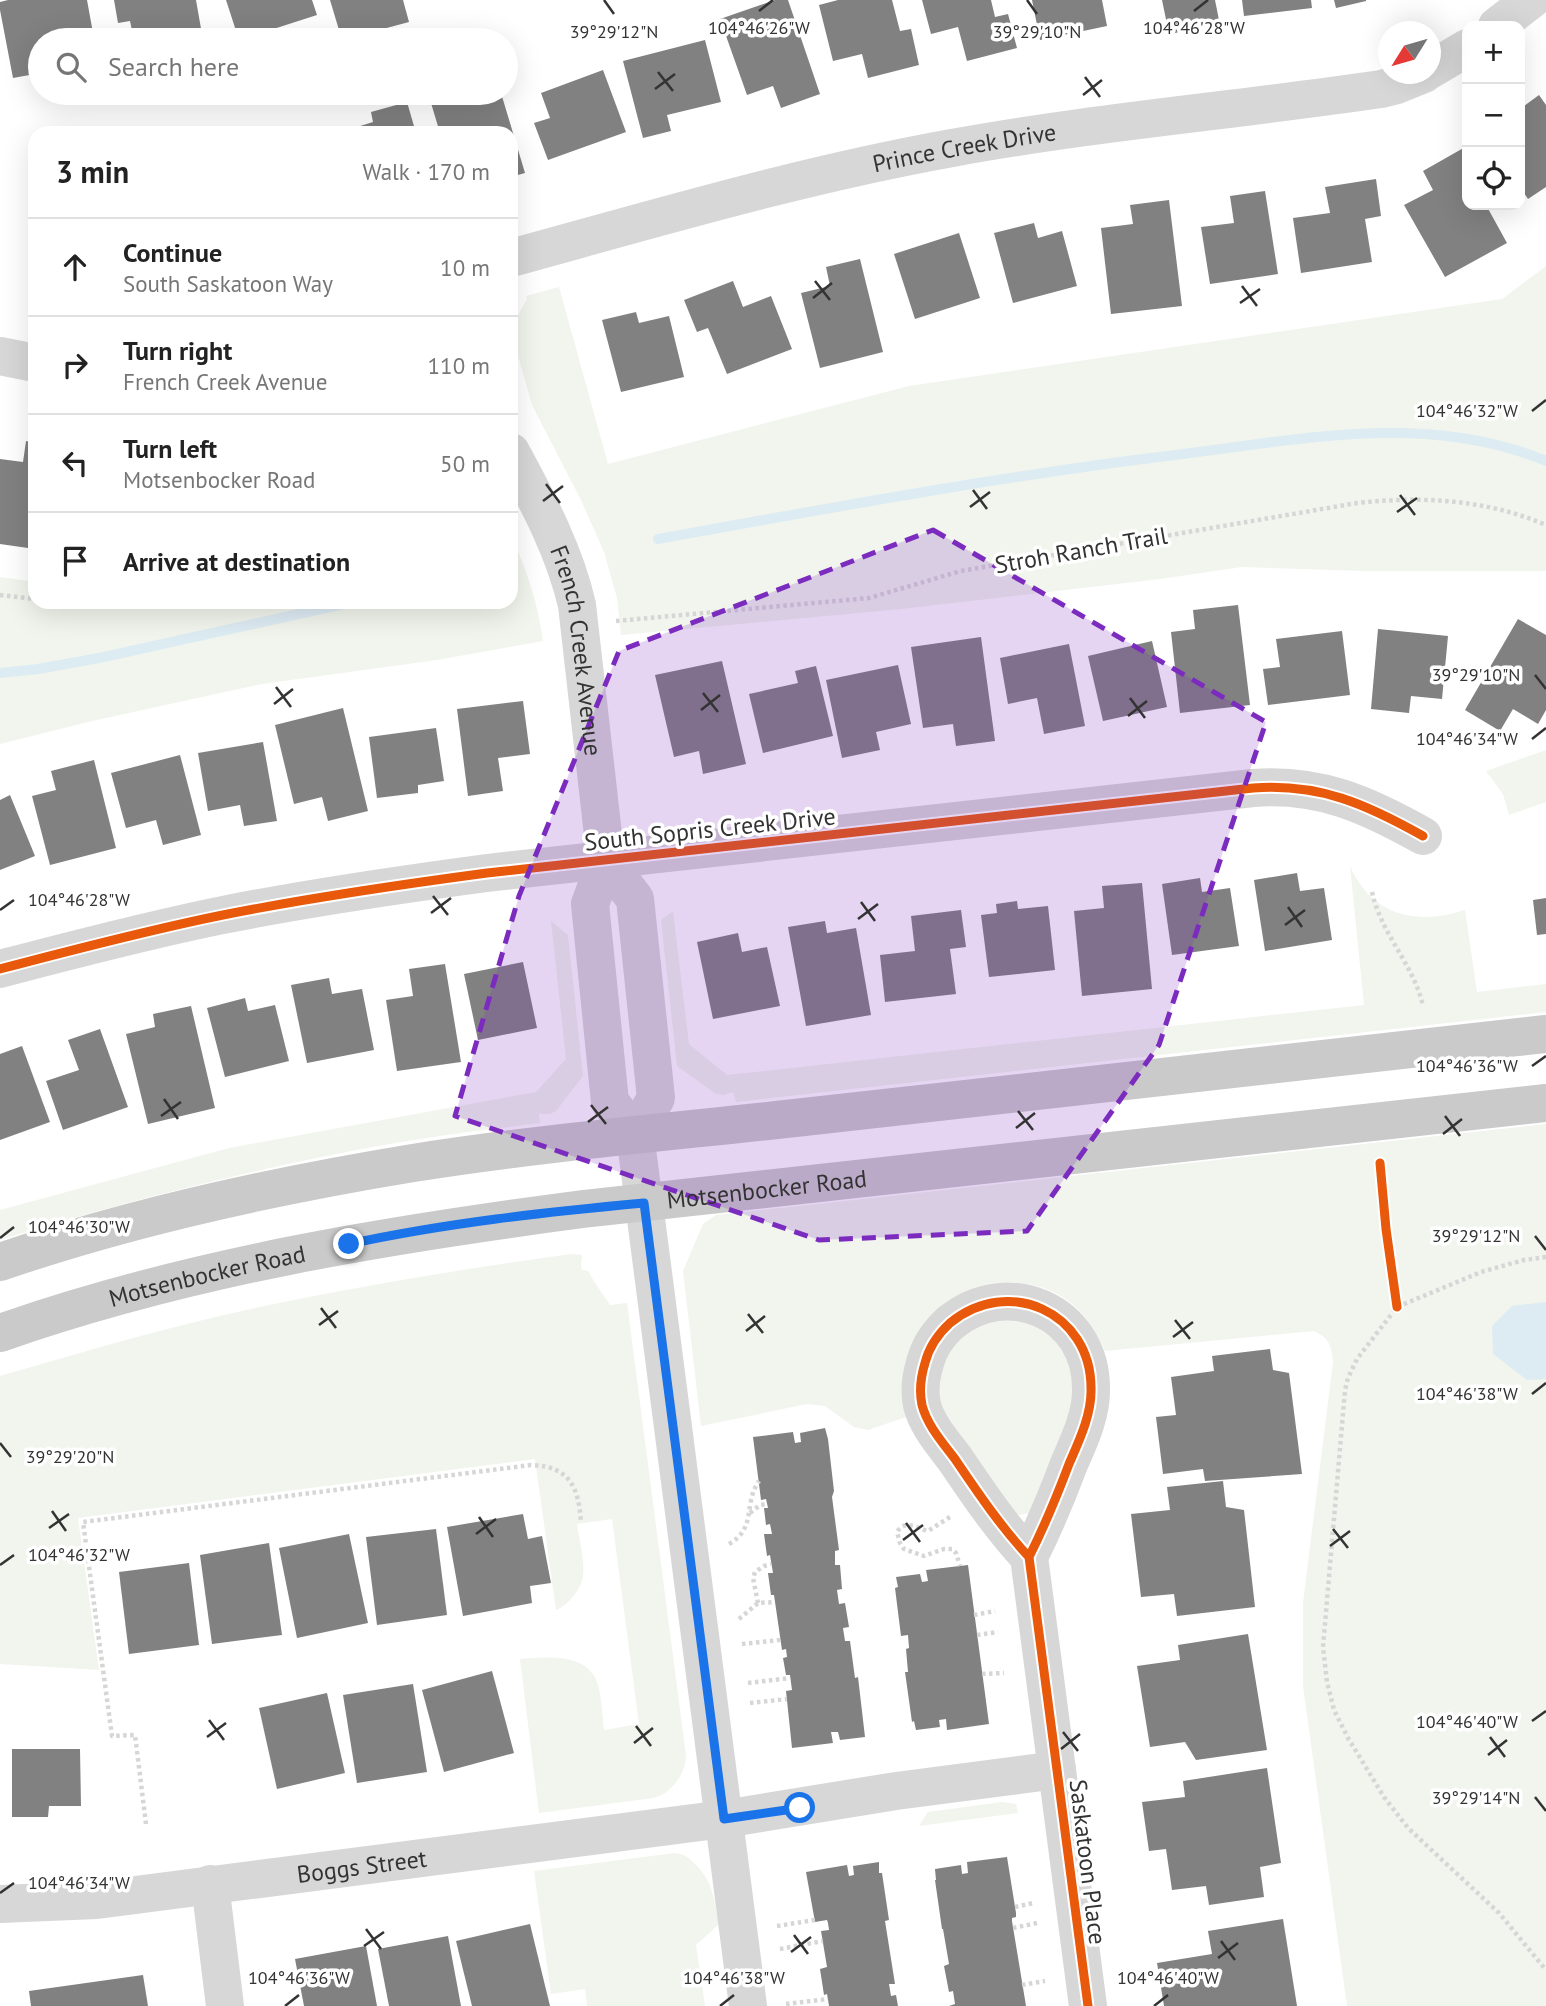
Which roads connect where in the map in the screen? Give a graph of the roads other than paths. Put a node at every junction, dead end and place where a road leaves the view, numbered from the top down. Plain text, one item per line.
1 (1531, 0) edge
2 (1504, 21) edge
3 (1462, 51) edge
4 (1441, 63) edge
5 (1399, 84) edge
6 (518, 256) edge
7 (0, 356) edge
8 (28, 362) edge
9 (518, 465) edge
10 (1423, 836) dead end
11 (606, 861) junction
12 (0, 969) edge
13 (1546, 1034) edge
14 (1546, 1103) edge
15 (635, 1134) junction
16 (644, 1203) junction
17 (0, 1262) edge
18 (0, 1333) edge
19 (1029, 1557) junction
20 (1057, 1770) junction
21 (724, 1819) junction
22 (210, 1884) junction
23 (0, 1904) edge
24 (225, 2006) edge
25 (748, 2006) edge
26 (1088, 2006) edge

1 - 2 street
3 - 4 street
5 - 6 street, Prince Creek Drive
7 - 8 street
9 - 11 street, French Creek Avenue
10 - 11 street, South Sopris Creek Drive
11 - 12 street, South Sopris Creek Drive
11 - 15 street
13 - 15 main road
14 - 16 main road, Motsenbocker Road
15 - 16 street
15 - 17 main road
16 - 18 main road, Motsenbocker Road
16 - 21 street
19 - 19 street
19 - 20 street, Saskatoon Place
20 - 21 street, Boggs Street
20 - 26 street, Saskatoon Place
21 - 22 street, Boggs Street
21 - 25 street
22 - 23 street, Boggs Street
22 - 24 street

